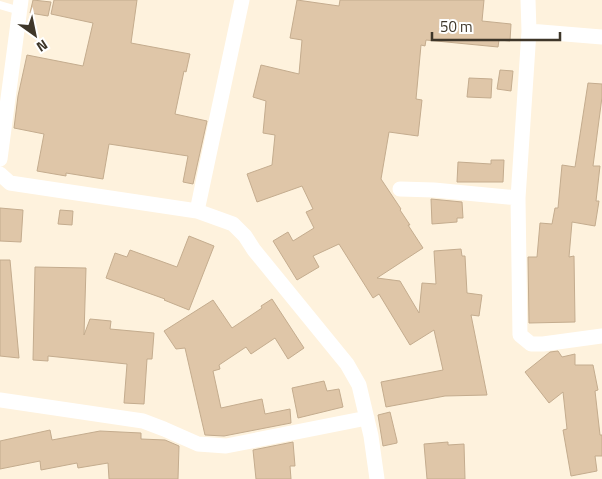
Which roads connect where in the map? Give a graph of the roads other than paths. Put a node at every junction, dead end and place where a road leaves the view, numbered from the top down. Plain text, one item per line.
1 (242, 0) edge
2 (528, 0) edge
3 (0, 5) edge
4 (20, 5) edge
5 (529, 31) junction
6 (602, 38) edge
7 (0, 160) edge
8 (0, 174) edge
9 (400, 189) dead end
10 (518, 198) junction
11 (197, 211) junction
12 (602, 336) edge
13 (0, 400) edge
14 (367, 418) junction
15 (377, 479) edge

1 - 11 street
2 - 5 street
3 - 4 lane
4 - 7 street
5 - 6 street
5 - 10 street
8 - 11 street
9 - 10 street
10 - 12 street
11 - 14 street
13 - 14 street
14 - 15 street

